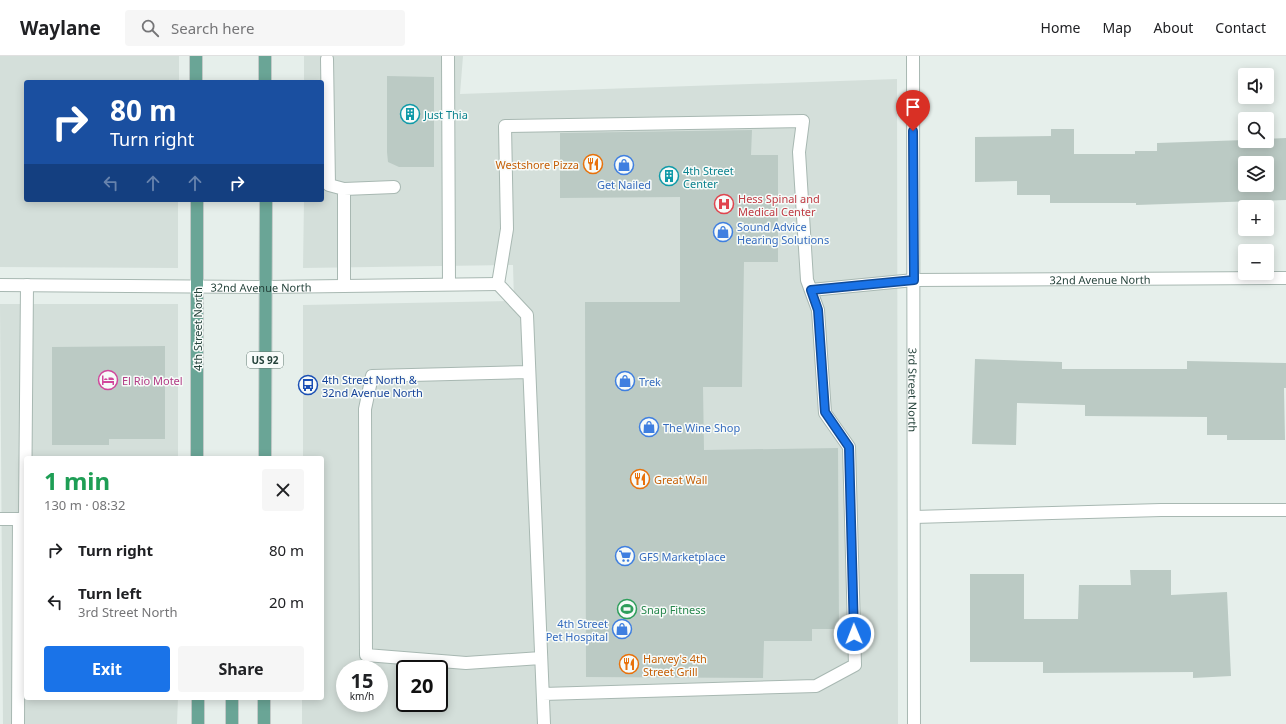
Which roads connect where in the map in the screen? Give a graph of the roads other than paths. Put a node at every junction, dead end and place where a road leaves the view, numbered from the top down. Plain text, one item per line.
1 (196, 56) edge
2 (265, 56) edge
3 (448, 56) edge
4 (913, 56) edge
5 (327, 59) dead end
6 (196, 80) edge
7 (265, 80) edge
8 (325, 184) edge
9 (394, 187) dead end
10 (344, 189) junction
11 (197, 202) edge
12 (266, 202) edge
13 (1286, 278) edge
14 (914, 280) junction
15 (448, 284) junction
16 (498, 284) junction
17 (0, 285) edge
18 (27, 285) junction
19 (197, 286) junction
20 (344, 286) junction
21 (266, 287) junction
22 (811, 290) junction
23 (529, 372) junction
24 (24, 456) edge
25 (197, 456) edge
26 (265, 456) edge
27 (24, 460) edge
28 (1286, 510) edge
29 (914, 517) junction
30 (0, 519) edge
31 (23, 519) edge
32 (541, 658) junction
33 (543, 694) junction
34 (198, 700) edge
35 (232, 700) edge
36 (264, 700) edge
37 (18, 724) edge
38 (198, 724) edge
39 (232, 724) edge
40 (264, 724) edge
41 (544, 724) edge
42 (914, 724) edge

1 - 6 main road
2 - 7 main road
3 - 15 street
4 - 14 street, 3rd Street North
5 - 8 street
8 - 10 street
9 - 10 street
10 - 20 street
11 - 19 main road, 4th Street North
12 - 21 main road, US 92
13 - 14 street, 32nd Avenue North
14 - 22 street, 32nd Avenue North
14 - 29 street, 3rd Street North
15 - 16 street, 32nd Avenue North
15 - 20 street, 32nd Avenue North
16 - 22 street
16 - 23 street
17 - 18 street, 32nd Avenue North
18 - 19 street, 32nd Avenue North
18 - 24 street
19 - 21 street, 32nd Avenue North
19 - 25 main road, 4th Street North
20 - 21 street, 32nd Avenue North
21 - 26 main road, US 92
22 - 33 street
23 - 32 street
23 - 32 street
27 - 31 street
28 - 29 street
29 - 42 street, 3rd Street North
30 - 31 street
31 - 37 street
32 - 33 street
33 - 41 street
34 - 38 main road
35 - 39 main road
36 - 40 main road

